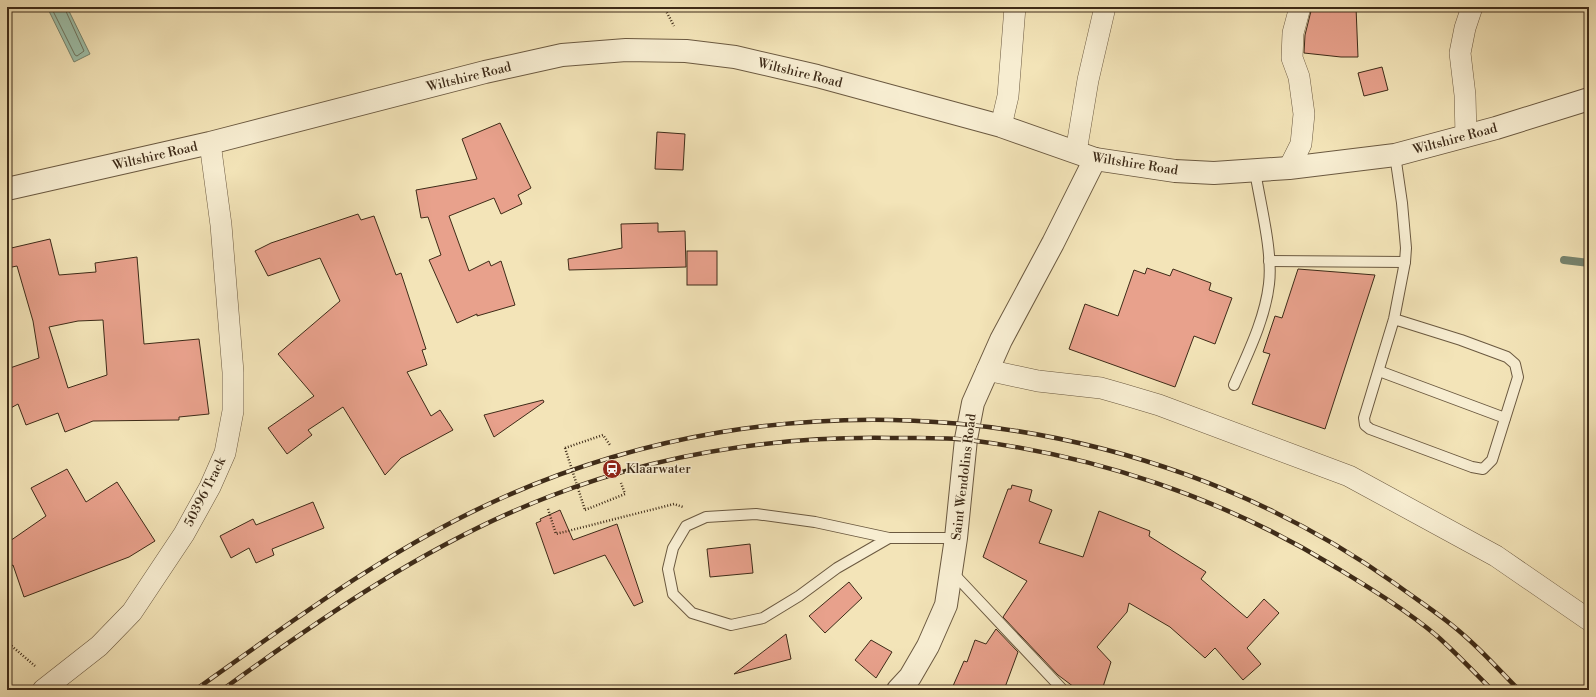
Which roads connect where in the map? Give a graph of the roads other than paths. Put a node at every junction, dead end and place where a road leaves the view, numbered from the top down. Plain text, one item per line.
1 (1015, 7) edge
2 (1105, 7) edge
3 (1300, 7) edge
4 (1472, 7) edge
5 (1589, 99) edge
6 (1001, 126) junction
7 (1466, 136) junction
8 (210, 143) junction
9 (1395, 155) junction
10 (1086, 156) junction
11 (1289, 168) junction
12 (1254, 171) junction
13 (7, 189) edge
14 (1269, 261) junction
15 (1405, 262) junction
16 (1394, 319) junction
17 (987, 370) junction
18 (1379, 371) junction
19 (1234, 385) dead end
20 (1505, 418) junction
21 (888, 538) junction
22 (956, 538) junction
23 (952, 572) junction
24 (1589, 620) edge
25 (48, 687) edge
26 (898, 690) edge
27 (1063, 690) edge

1 - 6 street
2 - 10 street
3 - 11 street
4 - 7 street
5 - 7 street, Wiltshire Road
6 - 8 street, Wiltshire Road
6 - 10 street, Wiltshire Road
7 - 9 street, Wiltshire Road
8 - 13 street, Wiltshire Road
8 - 25 street, 50396 Track
9 - 11 street, Wiltshire Road
9 - 15 lane
10 - 12 street, Wiltshire Road
10 - 17 street, Saint Wendolins Road
11 - 12 street, Wiltshire Road
12 - 14 lane
14 - 15 lane
14 - 19 lane
15 - 16 lane
16 - 18 lane
16 - 20 lane
17 - 22 street, Saint Wendolins Road
17 - 24 street
18 - 20 lane
18 - 20 lane
21 - 21 lane
21 - 22 lane
22 - 23 street, Saint Wendolins Road
23 - 26 street, Saint Wendolins Road
23 - 27 lane

